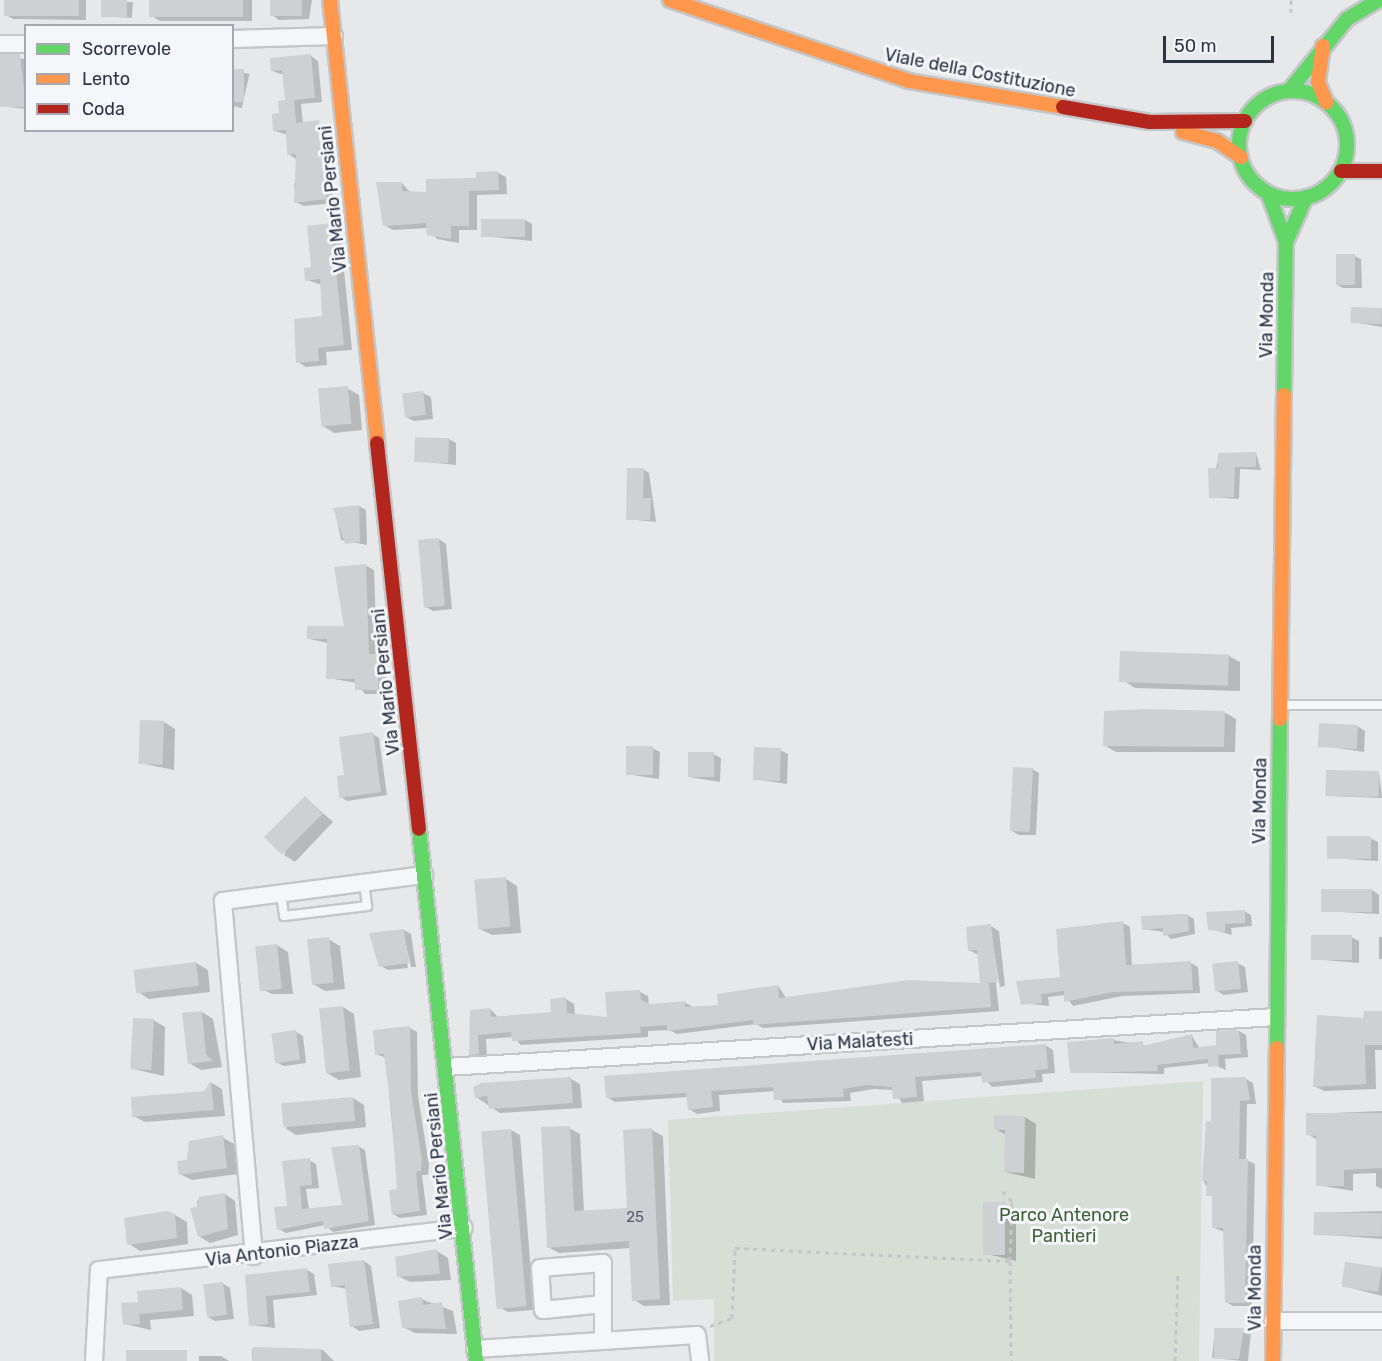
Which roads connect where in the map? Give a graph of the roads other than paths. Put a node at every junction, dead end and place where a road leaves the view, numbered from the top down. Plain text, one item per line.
1 (330, 0) edge
2 (670, 0) edge
3 (1379, 0) edge
4 (334, 36) junction
5 (234, 39) edge
6 (1323, 43) junction
7 (0, 44) edge
8 (24, 44) edge
9 (1289, 91) junction
10 (1326, 102) junction
11 (1245, 121) junction
12 (1150, 122) junction
13 (1347, 142) junction
14 (1373, 156) edge
15 (1241, 157) junction
16 (1341, 171) junction
17 (1382, 171) edge
18 (1268, 192) junction
19 (1306, 197) junction
20 (1286, 242) junction
21 (1279, 705) junction
22 (1382, 705) edge
23 (424, 875) junction
24 (364, 883) junction
25 (281, 894) junction
26 (1275, 1017) junction
27 (446, 1067) junction
28 (464, 1228) junction
29 (254, 1256) junction
30 (603, 1304) junction
31 (1273, 1321) junction
32 (1382, 1321) edge
33 (603, 1339) junction
34 (476, 1355) edge
35 (94, 1361) edge
36 (699, 1361) edge
37 (1273, 1361) edge

1 - 4 main road, Via Mario Persiani
2 - 12 main road, Viale della Costituzione
3 - 6 main road
4 - 5 street
4 - 23 main road, Via Mario Persiani
6 - 9 main road
6 - 10 main road
7 - 8 street
9 - 10 main road
9 - 11 main road
10 - 13 main road
11 - 12 main road, Viale della Costituzione
11 - 15 main road
12 - 15 main road, Viale della Costituzione
13 - 14 main road
13 - 16 main road
15 - 18 main road
16 - 17 main road
16 - 19 main road
18 - 19 main road
18 - 20 main road, Via Monda
19 - 20 main road, Via Monda
20 - 21 main road, Via Monda
21 - 22 lane
21 - 26 main road, Via Monda
23 - 24 street
23 - 27 main road, Via Mario Persiani
24 - 25 street
24 - 25 lane
25 - 29 street
26 - 27 street, Via Malatesti
26 - 31 main road, Via Monda
27 - 28 main road, Via Mario Persiani
28 - 29 street, Via Antonio Piazza
28 - 34 main road, Via Mario Persiani
29 - 35 street, Via Antonio Piazza
30 - 30 street
30 - 33 street
31 - 32 street
31 - 37 main road, Via Monda
33 - 34 street
33 - 36 street

